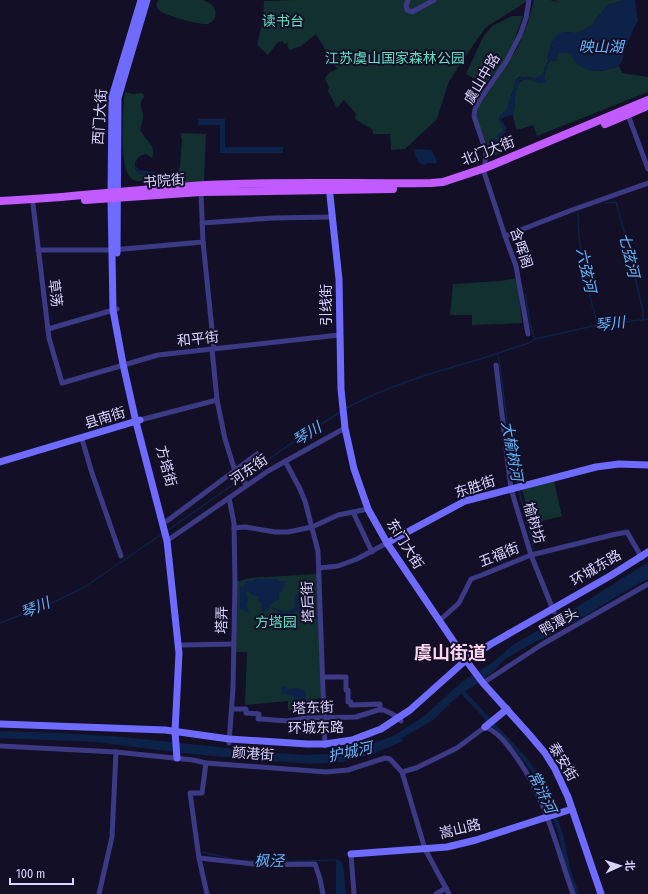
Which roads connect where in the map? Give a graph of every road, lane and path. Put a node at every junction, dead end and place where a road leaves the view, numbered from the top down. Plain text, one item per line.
1 (141, 0) edge
2 (147, 0) edge
3 (408, 0) edge
4 (434, 0) edge
5 (529, 0) edge
6 (648, 100) edge
7 (648, 105) edge
8 (628, 115) junction
9 (648, 169) edge
10 (485, 170) junction
11 (648, 183) edge
12 (329, 186) junction
13 (201, 192) junction
14 (114, 195) junction
15 (0, 201) edge
16 (33, 204) junction
17 (0, 206) edge
18 (332, 217) junction
19 (202, 223) junction
20 (505, 236) junction
21 (203, 242) junction
22 (38, 250) junction
23 (115, 250) junction
24 (115, 310) junction
25 (48, 329) junction
26 (339, 334) junction
27 (528, 334) dead end
28 (213, 349) junction
29 (125, 363) junction
30 (496, 365) dead end
31 (62, 382) joint
32 (217, 400) junction
33 (138, 421) junction
34 (344, 428) junction
35 (82, 438) junction
36 (257, 454) dead end
37 (285, 461) junction
38 (0, 462) edge
39 (648, 465) edge
40 (235, 472) junction
41 (247, 485) junction
42 (513, 489) junction
43 (229, 498) junction
44 (368, 509) junction
45 (353, 512) junction
46 (166, 525) junction
47 (312, 527) junction
48 (234, 528) junction
49 (169, 536) junction
50 (387, 543) junction
51 (372, 552) junction
52 (648, 552) edge
53 (531, 555) junction
54 (121, 556) dead end
55 (644, 557) edge
56 (319, 568) junction
57 (648, 584) edge
58 (554, 610) junction
59 (439, 621) junction
60 (234, 644) junction
61 (182, 645) junction
62 (467, 661) junction
63 (322, 677) junction
64 (483, 683) junction
65 (232, 709) junction
66 (507, 709) junction
67 (380, 710) junction
68 (325, 719) junction
69 (400, 719) junction
70 (0, 724) edge
71 (485, 727) junction
72 (0, 728) edge
73 (177, 737) junction
74 (229, 741) junction
75 (0, 746) edge
76 (325, 746) junction
77 (116, 752) junction
78 (177, 758) junction
79 (206, 763) junction
80 (402, 772) junction
81 (572, 809) junction
82 (547, 817) junction
83 (425, 849) junction
84 (351, 854) joint
85 (199, 858) junction
86 (446, 888) junction
87 (99, 894) edge
88 (207, 894) edge
89 (323, 894) edge
90 (354, 894) edge
91 (436, 894) edge
92 (449, 894) edge
93 (573, 894) edge
94 (601, 894) edge

1 - 14 street, 西门大街
2 - 14 street, 西门大街
3 - 4 street
5 - 10 street, 虞山中路
6 - 10 main road, 北门大街
7 - 8 main road, 北门大街
8 - 9 street
8 - 10 main road, 北门大街
10 - 12 main road, 北门大街
10 - 20 street, 含晖阁
11 - 20 street
12 - 13 main road, 书院街
12 - 14 main road, 书院街
12 - 18 street, 引线街
13 - 14 main road, 书院街
13 - 19 street
14 - 15 main road, 书院街
14 - 16 main road, 书院街
14 - 23 street, 方塔街
16 - 17 main road, 书院街
16 - 22 street, 草荡
18 - 19 street
18 - 26 street, 引线街
19 - 21 street
20 - 27 street, 含晖阁
21 - 23 street
21 - 28 street
22 - 23 street
22 - 25 street, 草荡
23 - 24 street, 方塔街
24 - 25 street
24 - 29 street, 方塔街
25 - 31 street, 草荡
26 - 28 street, 和平街
26 - 34 street, 引线街
28 - 29 street, 和平街
28 - 32 street
29 - 31 street, 和平街
29 - 33 street, 方塔街
30 - 42 street, 榆树坊
32 - 33 street, 县南街
32 - 40 street
33 - 35 street, 县南街
33 - 46 street, 方塔街
34 - 37 street, 河东街
34 - 44 street, 东门大街
35 - 38 street, 县南街
35 - 54 street
36 - 40 street, 河东街
37 - 41 street, 河东街
37 - 47 street, 塔后街
39 - 42 street, 东胜街
40 - 41 street
40 - 46 street, 河东街
41 - 43 street, 河东街
42 - 50 street, 东胜街
42 - 53 street, 榆树坊
43 - 48 street, 塔弄
43 - 49 street, 河东街
44 - 45 street
44 - 50 street, 东门大街
45 - 47 street
45 - 51 street
46 - 49 street, 方塔街
47 - 48 street
47 - 56 street, 塔后街
48 - 60 street, 塔弄
49 - 61 street, 方塔街
49 - 73 street, 方塔街
50 - 51 street
50 - 59 street, 东门大街
51 - 56 street
52 - 55 street, 环城东路
53 - 55 street, 五福街
53 - 58 street, 榆树坊
53 - 59 street, 五福街
55 - 58 street, 环城东路
56 - 63 street, 塔后街
57 - 64 street, 鸭潭头
58 - 62 street, 环城东路
59 - 62 street, 东门大街
60 - 61 street
60 - 65 street, 塔弄
61 - 73 street, 方塔街
62 - 64 street, 泰安街
62 - 69 street, 环城东路
63 - 67 street
63 - 68 street, 塔后街
64 - 66 street, 泰安街
65 - 68 street, 塔东街
65 - 74 street, 塔弄
66 - 71 street
66 - 81 street, 泰安街
67 - 68 street, 塔东街
67 - 69 street
68 - 76 street, 塔后街
69 - 76 street, 环城东路
70 - 73 street, 环城东路
71 - 80 street
71 - 82 street
72 - 73 street, 环城东路
73 - 74 street, 环城东路
73 - 78 street
74 - 76 street, 环城东路
75 - 77 street, 颜港街
77 - 78 street, 颜港街
77 - 87 street
78 - 79 street, 颜港街
79 - 80 street, 颜港街
79 - 85 street
80 - 83 street
81 - 82 street, 嵩山路
81 - 94 street, 泰安街
82 - 83 street, 嵩山路
82 - 93 street
83 - 84 street, 嵩山路
83 - 86 street
84 - 90 street
85 - 88 street
85 - 89 street
86 - 91 street
86 - 92 street

